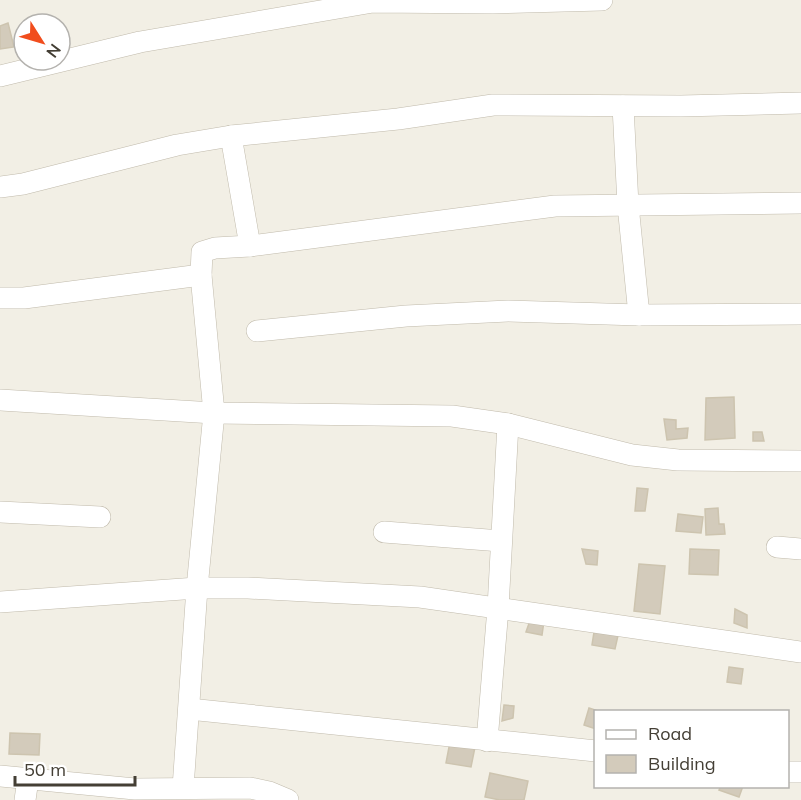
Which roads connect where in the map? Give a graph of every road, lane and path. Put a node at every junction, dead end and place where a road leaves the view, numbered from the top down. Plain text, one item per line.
1 (602, 0) edge
2 (0, 76) edge
3 (801, 103) edge
4 (622, 106) junction
5 (231, 136) junction
6 (0, 187) edge
7 (801, 203) edge
8 (628, 205) junction
9 (250, 246) junction
10 (201, 275) junction
11 (0, 298) edge
12 (639, 315) junction
13 (801, 315) edge
14 (258, 331) dead end
15 (0, 400) edge
16 (214, 413) junction
17 (508, 424) junction
18 (801, 461) edge
19 (0, 513) edge
20 (100, 517) dead end
21 (384, 532) dead end
22 (501, 541) junction
23 (777, 547) dead end
24 (801, 549) edge
25 (197, 588) junction
26 (0, 602) edge
27 (498, 608) junction
28 (801, 652) edge
29 (189, 709) junction
30 (487, 741) junction
31 (594, 751) edge
32 (0, 776) edge
33 (183, 788) junction
34 (27, 790) edge
35 (288, 800) edge

1 - 2 street
3 - 4 street
4 - 5 street
4 - 8 street
5 - 6 street
5 - 9 street
7 - 8 street
8 - 9 street
8 - 12 street
9 - 10 street
10 - 11 street
10 - 16 street
12 - 13 street
12 - 14 street
15 - 16 street
16 - 17 street
16 - 25 street
17 - 18 street
17 - 22 street
19 - 20 street
21 - 22 street
22 - 27 street
23 - 24 street
25 - 26 street
25 - 27 street
25 - 29 street
27 - 28 street
27 - 30 street
29 - 30 street
29 - 33 street
30 - 31 street
32 - 34 street
33 - 34 street
33 - 35 street

